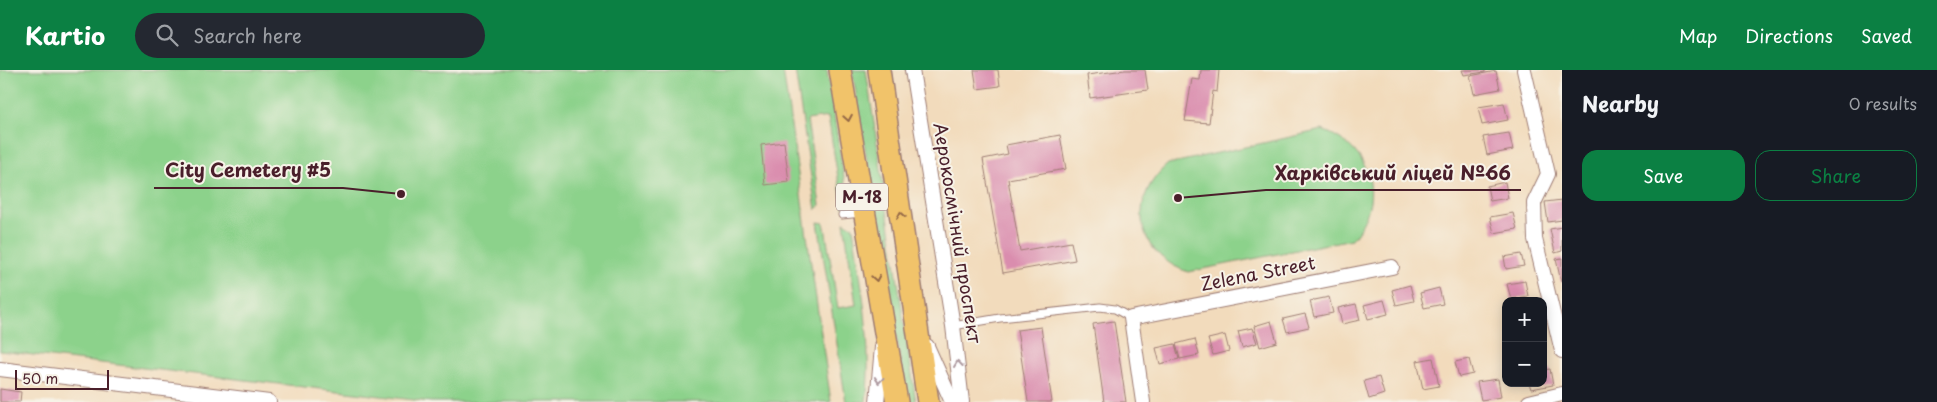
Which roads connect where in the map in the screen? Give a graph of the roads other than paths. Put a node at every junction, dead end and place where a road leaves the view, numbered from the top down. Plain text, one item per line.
1 (840, 70) edge
2 (879, 70) edge
3 (912, 70) edge
4 (1524, 70) edge
5 (1555, 173) edge
6 (865, 212) junction
7 (842, 215) dead end
8 (1392, 267) dead end
9 (916, 315) junction
10 (1130, 318) junction
11 (884, 323) junction
12 (953, 326) junction
13 (1562, 351) edge
14 (0, 369) edge
15 (1562, 394) edge
16 (269, 402) edge
17 (877, 402) edge
18 (897, 402) edge
19 (928, 402) edge
20 (952, 402) edge
21 (962, 402) edge
22 (1143, 402) edge
23 (1530, 402) edge

1 -> 6 main road, М-18
9 -> 2 main road, М-18
3 - 12 street, Аерокосмічний проспект
4 - 5 street
5 - 13 street
6 - 7 lane
6 -> 11 main road, М-18
8 - 10 street, Zelena Street
9 - 19 main road, М-18
9 - 20 street
10 - 12 lane
10 - 22 street
11 -> 17 street
11 - 18 main road, М-18
21 -> 12 street, Аерокосмічний проспект
14 - 16 street
15 - 23 street

